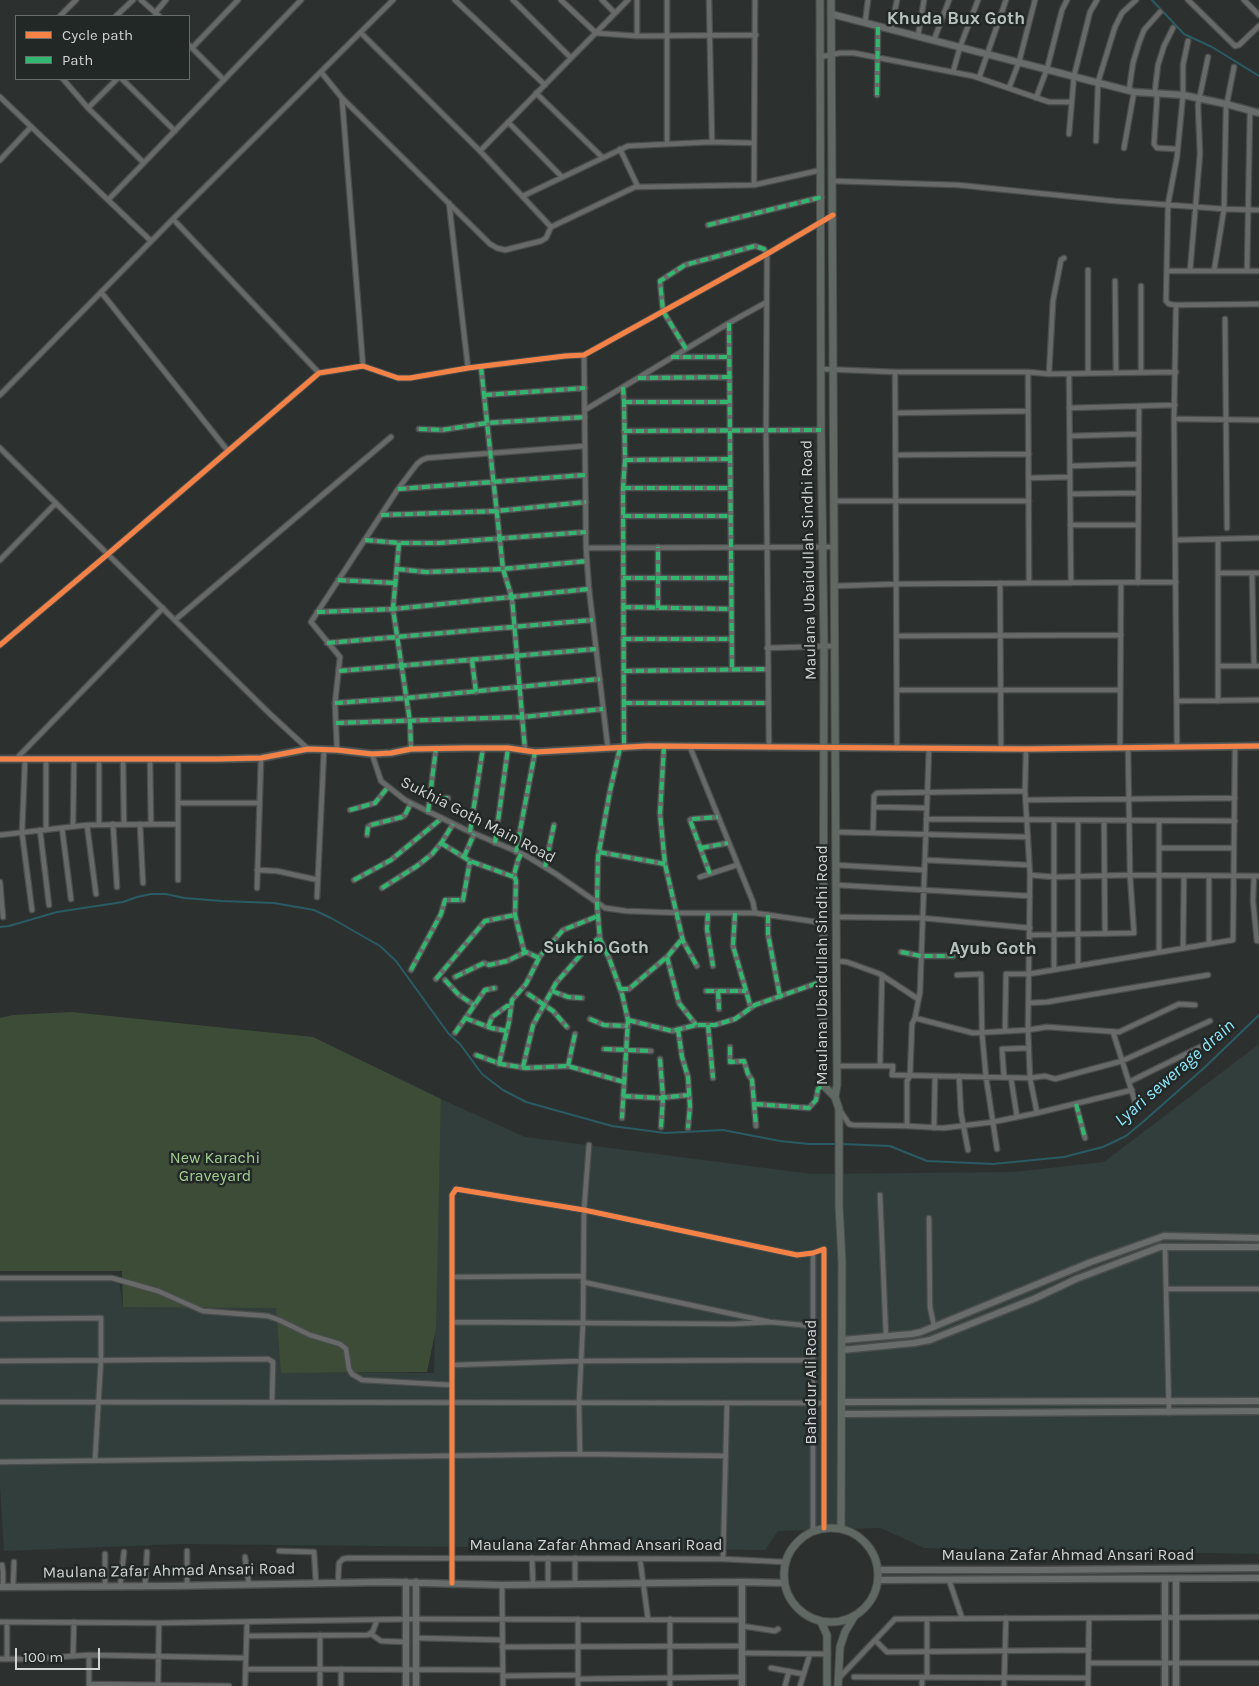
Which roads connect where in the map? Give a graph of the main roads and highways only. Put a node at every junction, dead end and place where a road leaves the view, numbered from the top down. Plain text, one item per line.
1 (820, 0) edge
2 (831, 0) edge
3 (835, 1097) junction
4 (841, 1529) junction
5 (854, 1617) junction
6 (822, 1622) junction
7 (838, 1682) edge
8 (827, 1686) edge

1 - 3 main road, Maulana Ubaidullah Sindhi Road
2 - 3 main road, Maulana Ubaidullah Sindhi Road
3 - 4 main road
4 - 5 main road
4 - 6 main road
5 - 6 main road
5 - 7 main road
6 - 8 main road

